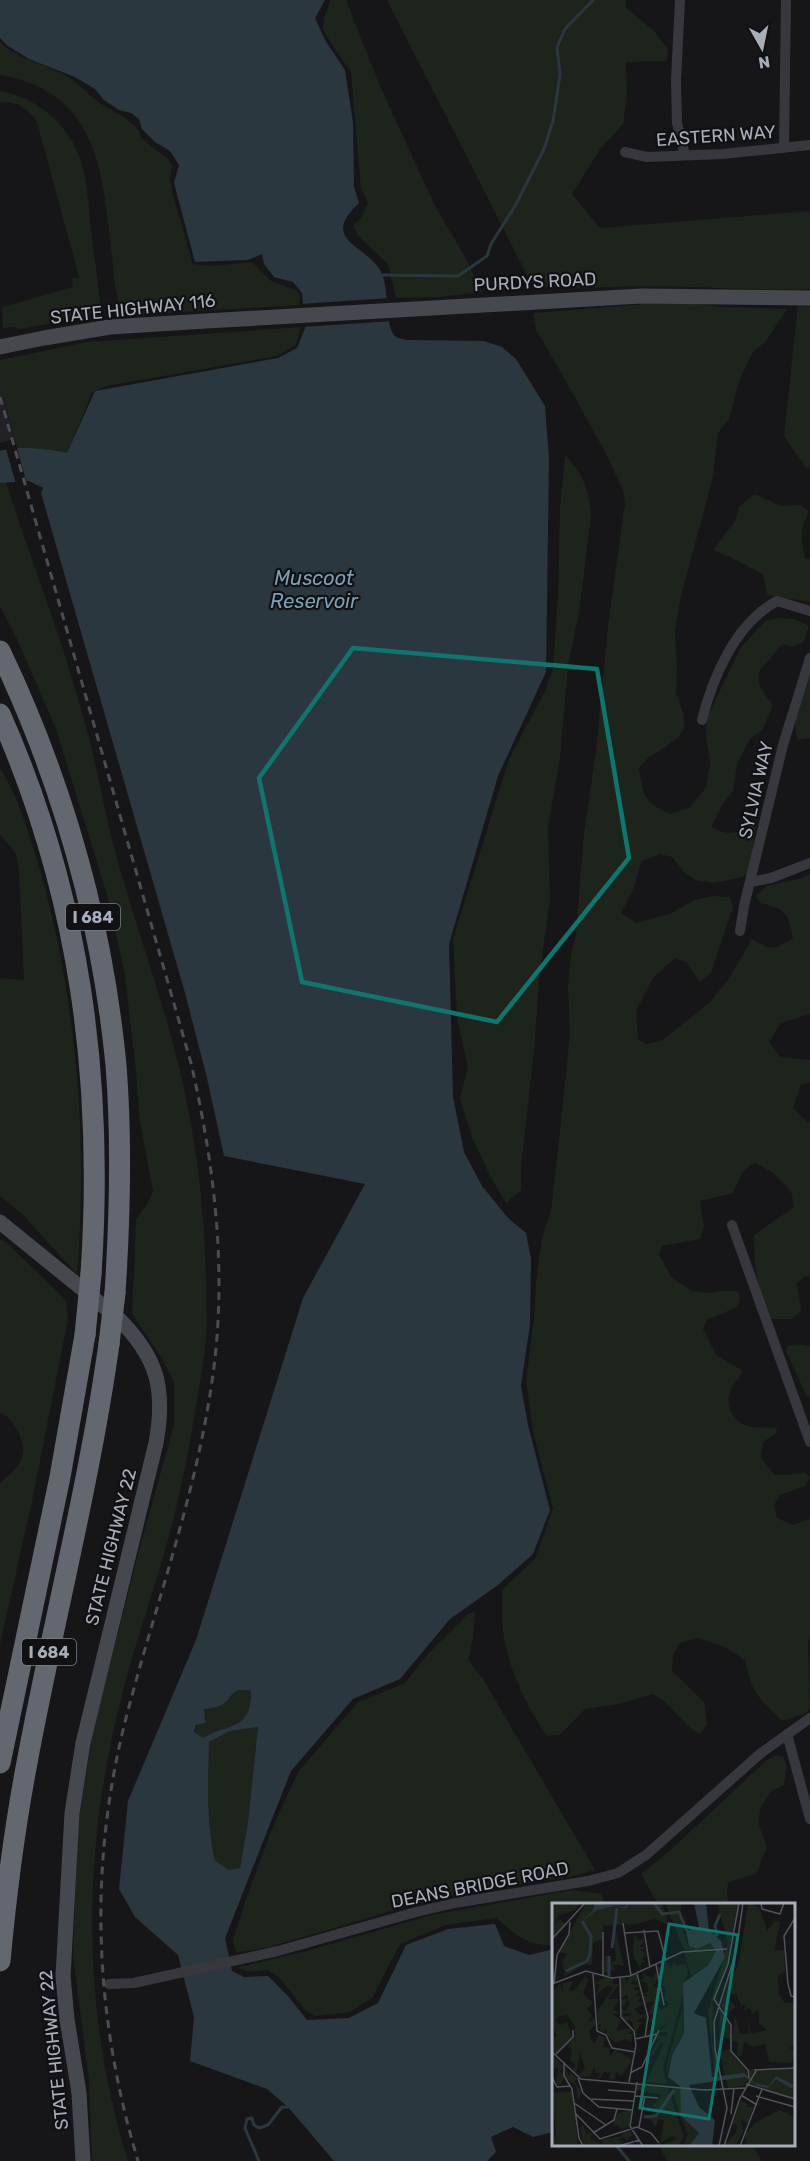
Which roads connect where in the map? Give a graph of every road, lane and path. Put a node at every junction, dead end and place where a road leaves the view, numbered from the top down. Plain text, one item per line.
1 (680, 0) edge
2 (786, 0) edge
3 (810, 145) edge
4 (784, 148) junction
5 (625, 152) dead end
6 (684, 155) junction
7 (810, 298) edge
8 (262, 318) joint
9 (4, 346) edge
10 (810, 611) edge
11 (0, 651) edge
12 (810, 658) edge
13 (0, 714) edge
14 (702, 720) dead end
15 (810, 863) edge
16 (751, 882) junction
17 (740, 932) dead end
18 (0, 1222) edge
19 (732, 1225) dead end
20 (810, 1442) edge
21 (810, 1718) edge
22 (787, 1734) junction
23 (0, 1763) edge
24 (810, 1819) edge
25 (0, 1961) edge
26 (108, 1984) dead end
27 (83, 2161) edge

1 - 6 street
2 - 4 street
3 - 4 street, EASTERN WAY
4 - 6 street, EASTERN WAY
5 - 6 street, EASTERN WAY
7 - 8 main road, PURDYS ROAD
8 - 9 main road, STATE HIGHWAY 116
10 - 14 street
11 - 25 highway, I 684, bridge
12 - 16 street, SYLVIA WAY
13 - 23 highway, I 684, bridge
15 - 16 street
16 - 17 street, SYLVIA WAY
18 - 27 main road, STATE HIGHWAY 22
19 - 20 street
21 - 22 street, DEANS BRIDGE ROAD
22 - 24 street
22 - 26 street, DEANS BRIDGE ROAD

